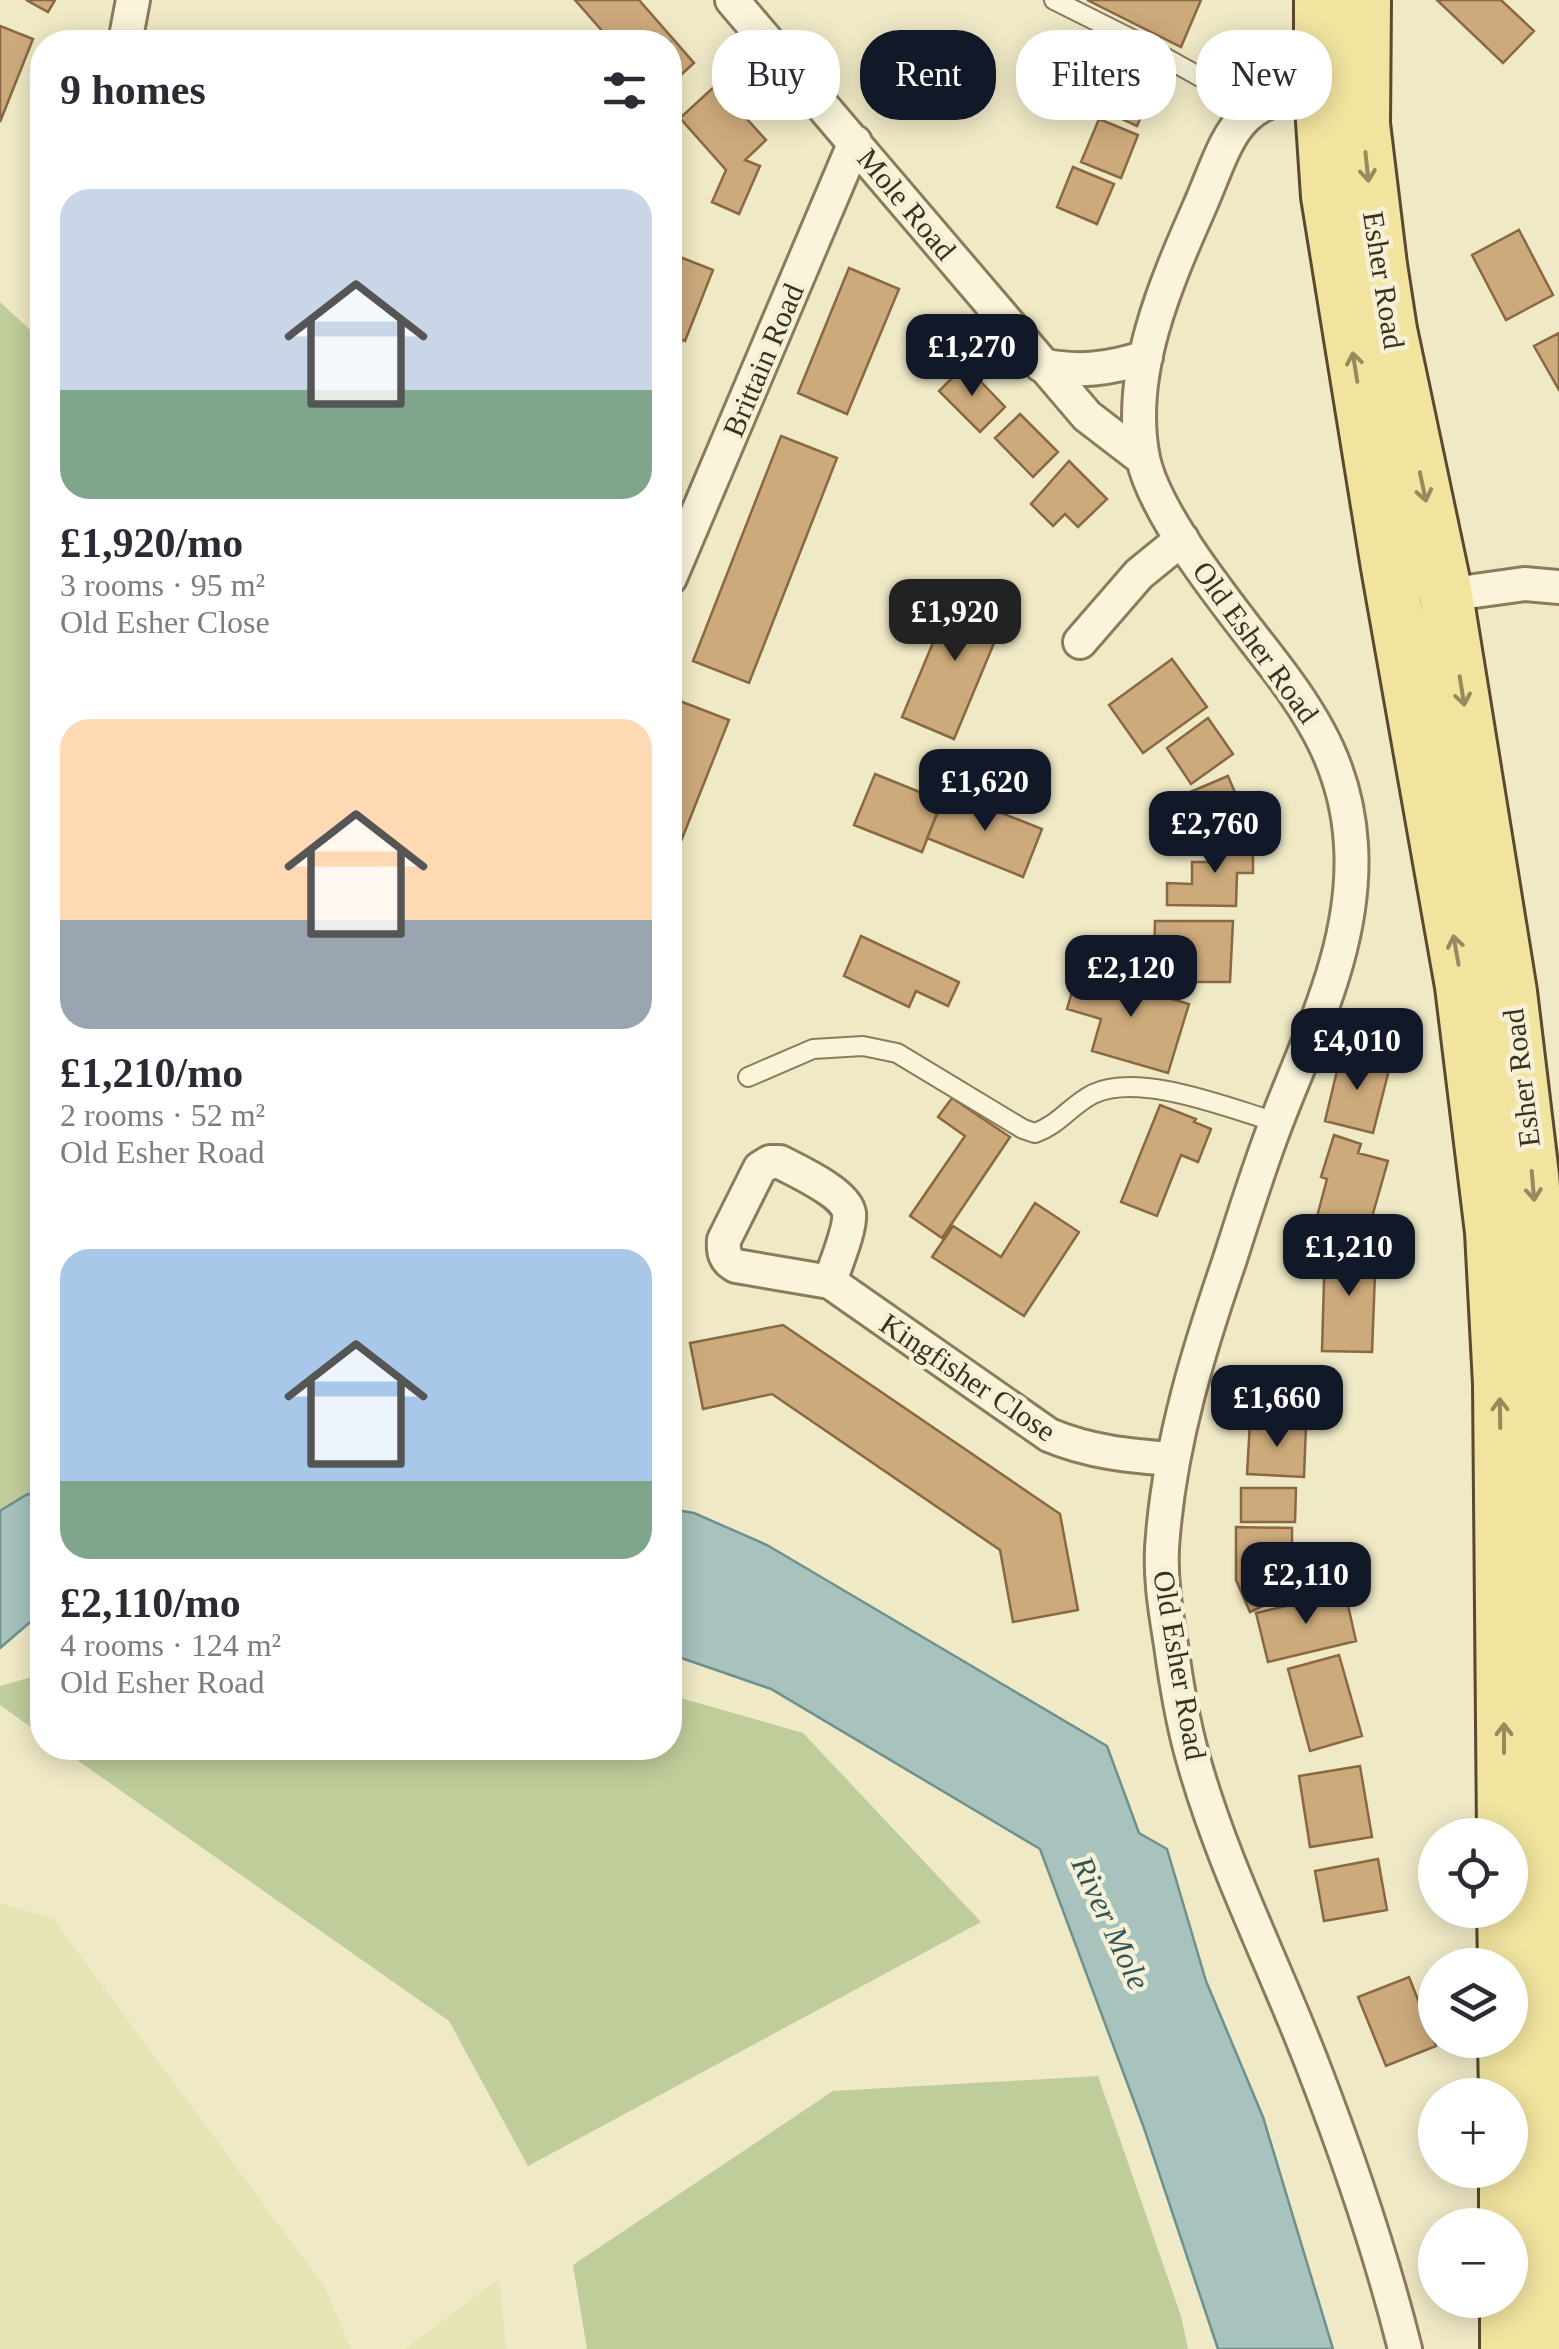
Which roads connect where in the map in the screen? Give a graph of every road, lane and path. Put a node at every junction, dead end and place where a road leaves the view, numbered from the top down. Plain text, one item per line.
1 (132, 0) edge
2 (732, 0) edge
3 (1054, 0) edge
4 (1320, 0) edge
5 (1364, 0) edge
6 (126, 30) edge
7 (1320, 30) edge
8 (1196, 74) edge
9 (1241, 120) edge
10 (1322, 120) edge
11 (858, 129) junction
12 (1146, 358) junction
13 (1041, 364) junction
14 (1143, 459) junction
15 (1182, 538) junction
16 (682, 549) edge
17 (1559, 587) edge
18 (1446, 595) junction
19 (1080, 642) dead end
20 (748, 1077) dead end
21 (1276, 1122) junction
22 (830, 1282) dead end
23 (1173, 1459) junction
24 (1504, 1818) edge
25 (1507, 2318) edge
26 (1405, 2349) edge
27 (1507, 2349) edge
28 (1550, 2349) edge

1 - 6 street
2 - 11 street, Mole Road
3 - 8 lane
4 - 7 main road, Esher Road
5 -> 18 main road, Esher Road
9 - 12 street, Old Esher Road
24 -> 10 main road, Esher Road
11 - 13 street, Mole Road
11 - 16 street, Brittain Road
12 - 13 street
12 - 14 street, Old Esher Road
13 - 14 street, Mole Road
14 - 15 street, Old Esher Road
15 - 19 street
15 - 21 street, Old Esher Road
17 - 18 street
18 -> 28 main road, Esher Road
20 - 21 lane
21 - 23 street, Old Esher Road
22 - 23 street, Kingfisher Close
23 - 26 street, Old Esher Road
25 - 27 main road

